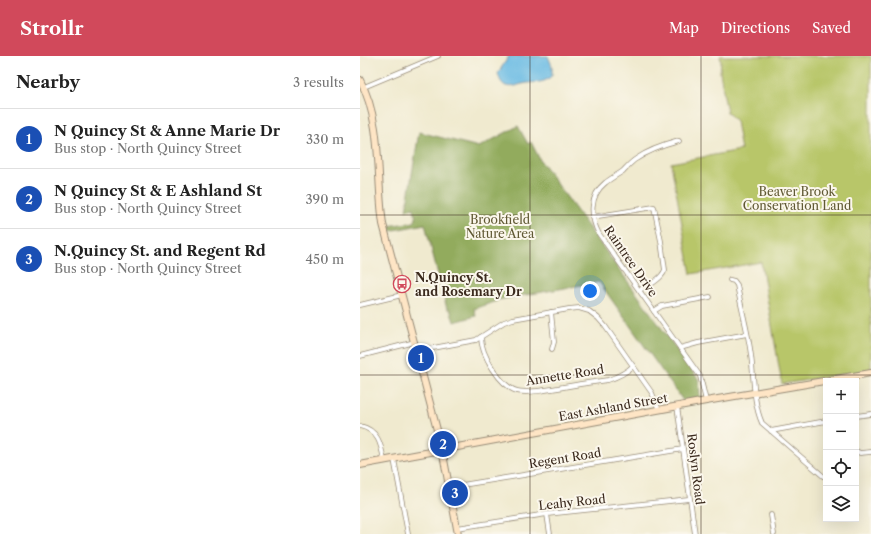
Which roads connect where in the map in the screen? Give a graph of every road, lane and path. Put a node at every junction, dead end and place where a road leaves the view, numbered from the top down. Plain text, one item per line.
1 (438, 56) edge
2 (360, 80) edge
3 (364, 87) junction
4 (679, 141) dead end
5 (592, 217) junction
6 (730, 280) dead end
7 (639, 290) junction
8 (402, 295) junction
9 (710, 297) dead end
10 (360, 304) edge
11 (654, 311) junction
12 (550, 312) junction
13 (747, 334) junction
14 (481, 337) junction
15 (414, 342) junction
16 (680, 348) junction
17 (552, 349) dead end
18 (417, 351) junction
19 (360, 356) edge
20 (633, 366) junction
21 (871, 373) edge
22 (755, 392) junction
23 (706, 401) junction
24 (677, 406) junction
25 (659, 410) junction
26 (871, 414) edge
27 (859, 416) edge
28 (823, 422) edge
29 (360, 426) edge
30 (771, 431) junction
31 (683, 449) junction
32 (442, 450) junction
33 (859, 452) edge
34 (871, 452) edge
35 (394, 458) junction
36 (384, 460) junction
37 (360, 465) edge
38 (823, 476) dead end
39 (450, 487) junction
40 (689, 499) junction
41 (547, 514) junction
42 (771, 515) dead end
43 (458, 531) edge
44 (408, 534) edge
45 (550, 534) edge
46 (695, 534) edge
47 (774, 534) edge

1 - 3 street
2 - 3 main road
3 - 8 main road
4 - 5 street, Raintree Drive
5 - 7 street, Raintree Drive
5 - 7 street
6 - 13 street
7 - 11 street, Raintree Drive
8 - 10 street
8 - 15 main road
9 - 11 street
11 - 16 street, Raintree Drive
12 - 14 street
12 - 17 street
12 - 20 street
13 - 16 street
13 - 22 street
14 - 18 street
14 - 20 street, Annette Road
15 - 18 main road
15 - 19 street
16 - 23 street, Raintree Drive
18 - 32 main road
20 - 25 street
21 - 22 main road, East Ashland Street
22 - 23 main road, East Ashland Street
22 - 30 street
23 - 24 main road, East Ashland Street
24 - 25 main road, East Ashland Street
24 - 31 street, Roslyn Road
25 - 32 main road, East Ashland Street
26 - 27 street
28 - 30 street
29 - 36 street
30 - 38 street
31 - 39 street, Regent Road
31 - 40 street, Roslyn Road
32 - 35 main road, East Ashland Street
32 - 39 main road
33 - 34 street
35 - 36 main road, East Ashland Street
35 - 44 street
36 - 37 main road, East Ashland Street
39 - 43 main road
40 - 41 street, Leahy Road
40 - 46 street, Roslyn Road
41 - 43 street, Leahy Road
41 - 45 street
42 - 47 street

